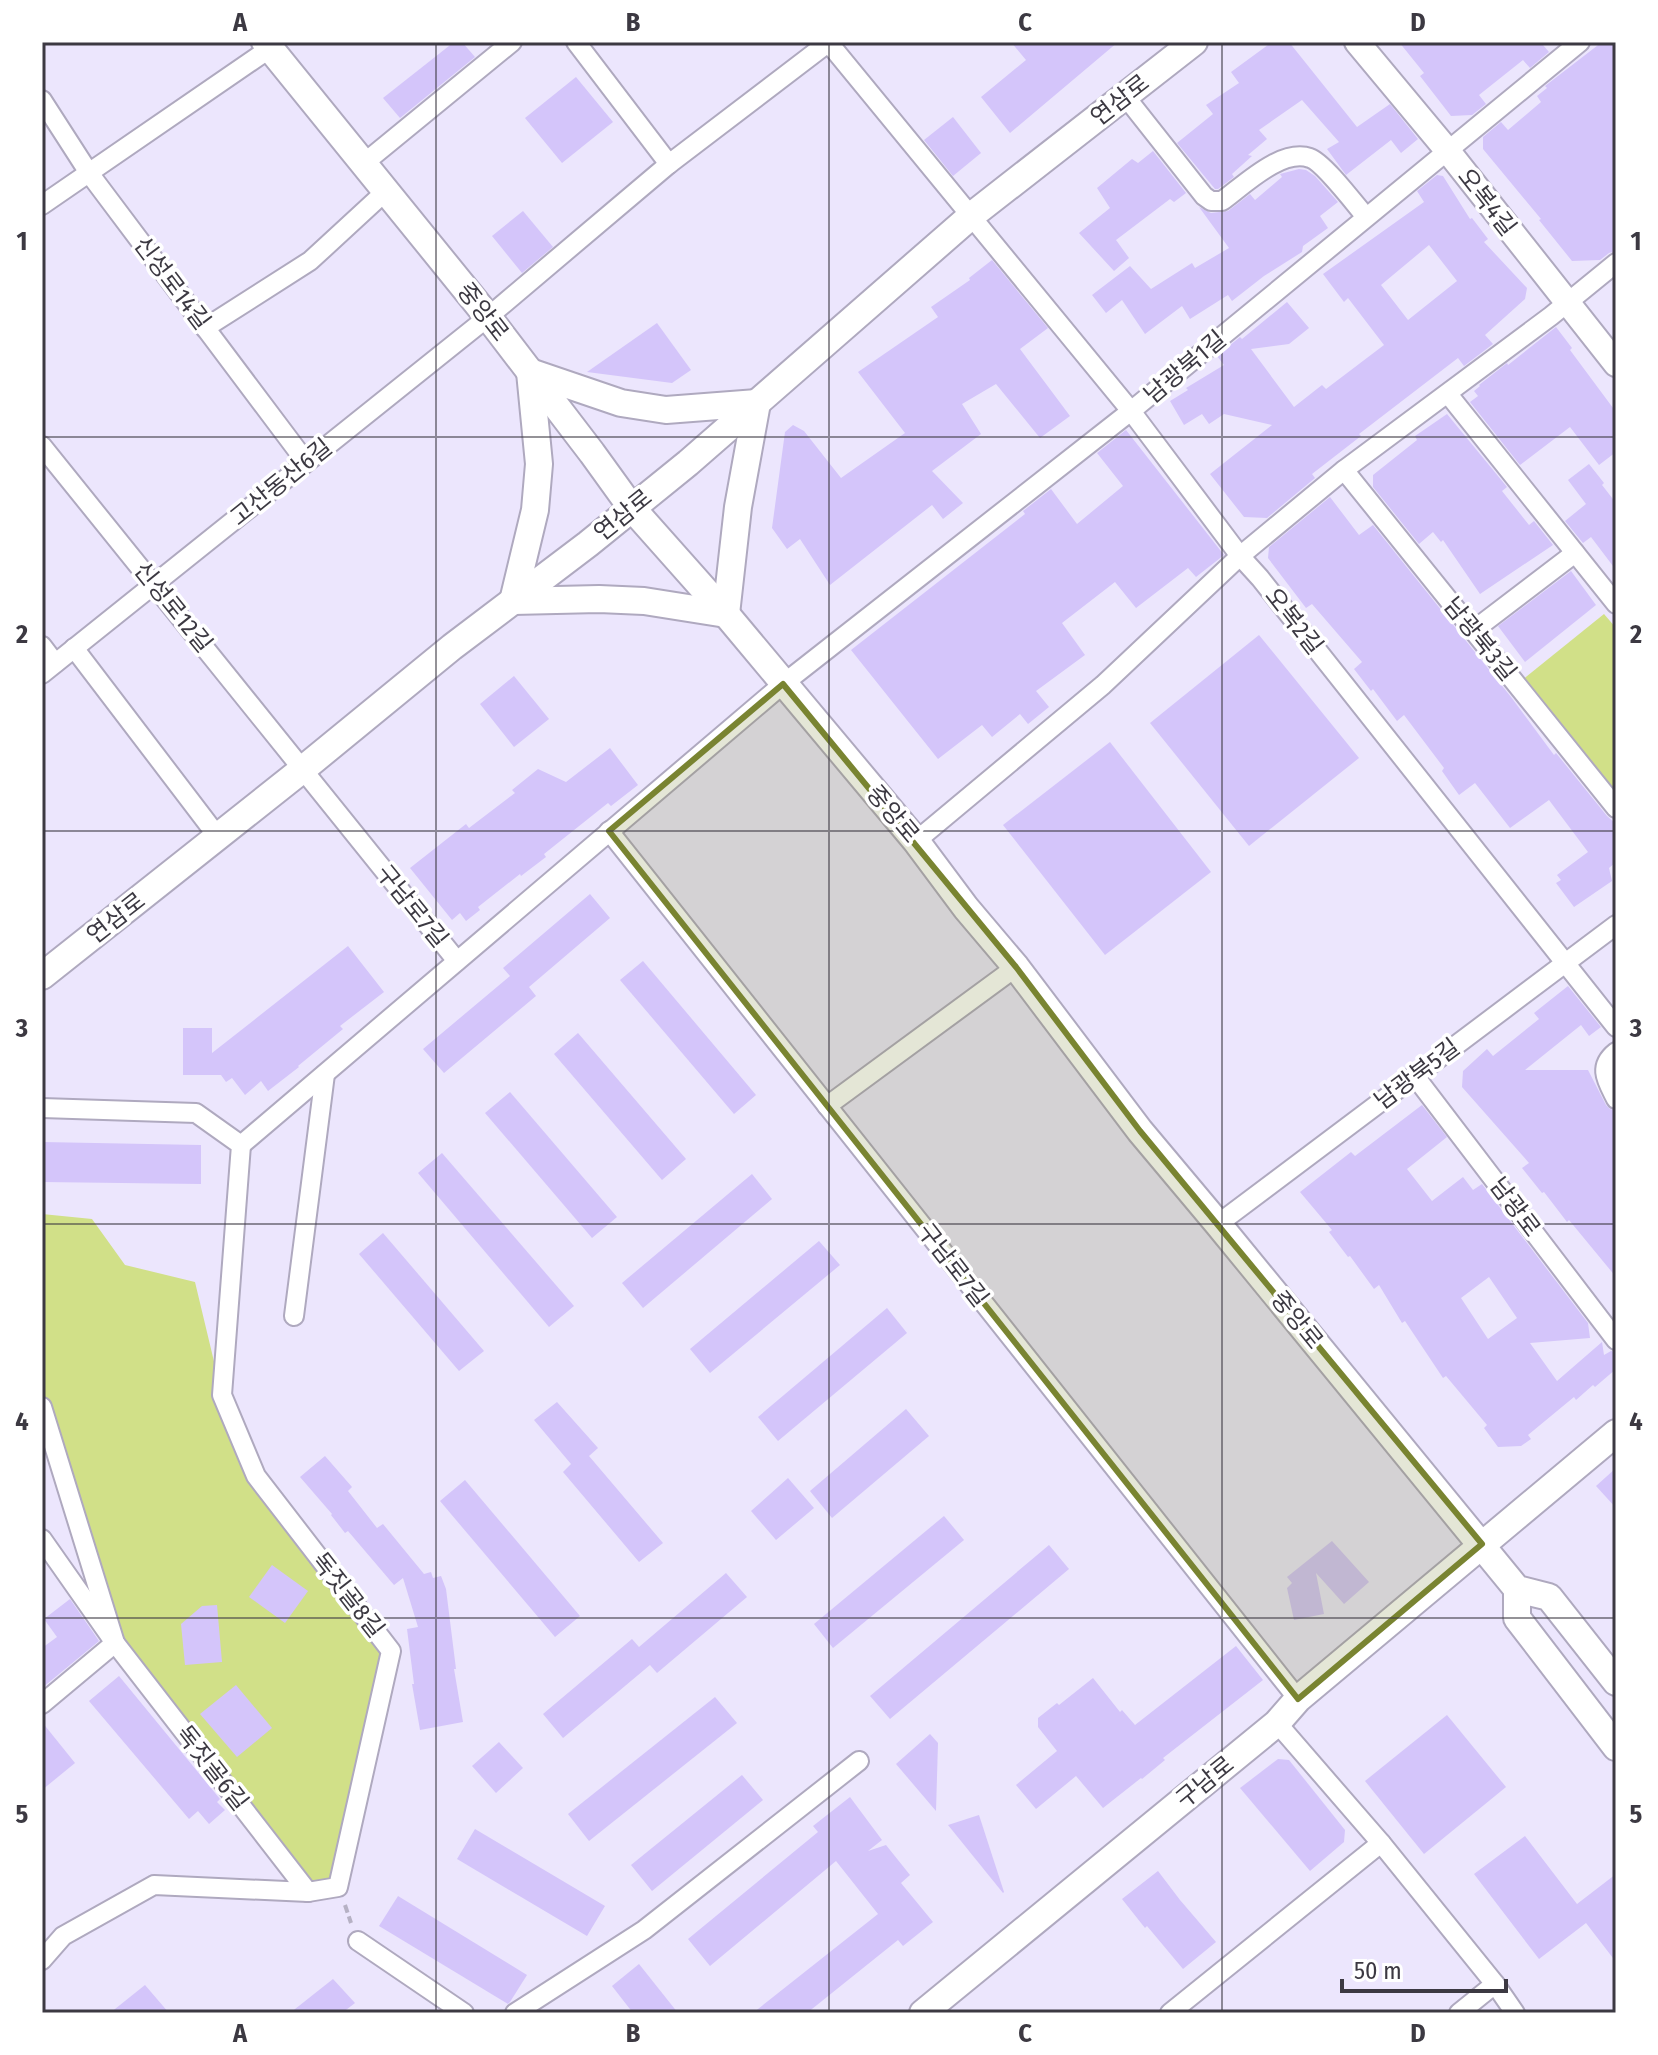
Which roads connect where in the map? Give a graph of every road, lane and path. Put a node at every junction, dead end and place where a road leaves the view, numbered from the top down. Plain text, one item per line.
1 (512, 42) edge
2 (576, 42) edge
3 (828, 42) edge
4 (1194, 42) edge
5 (1357, 42) edge
6 (1580, 42) edge
7 (267, 45) edge
8 (1125, 96) junction
9 (42, 100) edge
10 (1447, 150) junction
11 (363, 164) junction
12 (669, 164) junction
13 (89, 173) junction
14 (386, 191) junction
15 (42, 205) edge
16 (971, 216) junction
17 (1366, 217) junction
18 (1616, 263) edge
19 (1567, 303) junction
20 (488, 317) junction
21 (205, 328) junction
22 (1616, 364) edge
23 (530, 372) junction
24 (1448, 394) junction
25 (757, 403) junction
26 (1131, 411) junction
27 (42, 446) edge
28 (306, 462) junction
29 (1344, 470) junction
30 (631, 507) junction
31 (1575, 553) junction
32 (1240, 556) junction
33 (154, 584) junction
34 (513, 601) junction
35 (1616, 604) edge
36 (726, 614) junction
37 (1474, 630) junction
38 (42, 646) edge
39 (74, 648) junction
40 (49, 668) edge
41 (783, 684) junction
42 (303, 769) junction
43 (1616, 808) edge
44 (609, 831) junction
45 (218, 837) junction
46 (916, 841) junction
47 (1616, 925) edge
48 (457, 961) junction
49 (1565, 965) junction
50 (1016, 967) junction
51 (42, 976) edge
52 (1616, 1027) edge
53 (1616, 1052) edge
54 (325, 1074) junction
55 (1414, 1075) junction
56 (1616, 1099) edge
57 (827, 1106) junction
58 (42, 1108) edge
59 (241, 1145) junction
60 (1218, 1224) junction
61 (294, 1316) dead end
62 (1616, 1340) edge
63 (42, 1407) edge
64 (1616, 1433) edge
65 (42, 1539) edge
66 (1482, 1544) junction
67 (1517, 1589) junction
68 (115, 1643) junction
69 (1616, 1682) edge
70 (1298, 1699) junction
71 (42, 1704) edge
72 (1277, 1723) junction
73 (1616, 1747) edge
74 (859, 1761) dead end
75 (1381, 1843) junction
76 (338, 1887) junction
77 (308, 1892) junction
78 (358, 1941) joint
79 (42, 1960) edge
80 (1495, 1984) junction
81 (464, 2013) edge
82 (515, 2013) edge
83 (923, 2013) edge
84 (1170, 2013) edge
85 (1459, 2013) edge
86 (1515, 2013) edge

1 - 11 street
2 - 12 street
3 - 12 street, 고산동산6길
3 - 16 street, 오복2길
4 - 8 main road, 연삼로
5 - 10 street, 오복4길
6 - 10 street, 남광북1길
7 - 11 main road, 중앙로
7 - 13 street
8 - 16 main road, 연삼로
8 - 17 street
9 - 13 street, 신성로14길
10 - 17 street, 남광북1길
10 - 19 street, 오복4길
11 - 14 main road, 중앙로
12 - 20 street, 고산동산6길
13 - 15 street
13 - 21 street, 신성로14길
14 - 20 main road, 중앙로
14 - 21 street
16 - 25 main road, 연삼로
16 - 26 street, 오복2길
17 - 26 street, 남광북1길
18 - 19 street
19 - 22 street, 오복4길
19 - 24 street
20 - 23 main road, 중앙로
20 - 28 street, 고산동산6길
21 - 28 street, 신성로14길
23 - 25 main road
23 - 30 main road, 중앙로
23 - 34 main road
24 - 29 street
24 - 31 street
25 - 30 main road, 연삼로
25 - 36 main road
26 - 32 street, 오복2길
26 - 41 street, 남광북1길
27 - 33 street, 신성로12길
28 - 33 street, 고산동산6길
29 - 32 street
29 - 37 street, 남광북3길
30 - 34 main road, 연삼로
30 - 36 main road, 중앙로
31 - 35 street
31 - 37 street
32 - 46 street
32 - 49 street, 오복2길
33 - 39 street, 고산동산6길
33 - 42 street, 신성로12길
34 - 36 main road
34 - 42 main road, 연삼로
36 - 41 main road, 중앙로
37 - 43 street, 남광북3길
38 - 40 street
39 - 40 street, 고산동산6길
39 - 45 street
41 - 44 street, 구남로7길
41 - 46 main road, 중앙로
42 - 45 main road, 연삼로
42 - 48 street, 구남로7길
44 - 48 street, 구남로7길
44 - 57 street, 구남로7길
45 - 51 main road, 연삼로
46 - 50 main road, 중앙로
47 - 49 street, 남광북5길
48 - 54 street
49 - 52 street, 오복2길
49 - 55 street, 남광북5길
50 - 57 street
50 - 60 main road, 중앙로
53 - 56 street
54 - 59 street
54 - 61 street
55 - 60 street, 남광북5길
55 - 62 street, 남광로
57 - 70 street, 구남로7길
58 - 59 street
59 - 76 street, 독짓골8길
60 - 66 main road, 중앙로
63 - 68 street, 독짓골6길
64 - 66 main road
65 - 68 street, 독짓골6길
66 - 67 main road, 중앙로
66 - 70 main road, 구남로
67 - 69 main road
67 - 73 main road, 중앙로
68 - 71 street
68 - 77 street, 독짓골6길
70 - 72 main road, 구남로
72 - 75 street
72 - 83 main road, 구남로
74 - 82 street
75 - 80 street
75 - 84 street
76 - 77 street
76 - 78 path
77 - 79 street
78 - 81 street
80 - 85 street
80 - 86 street

